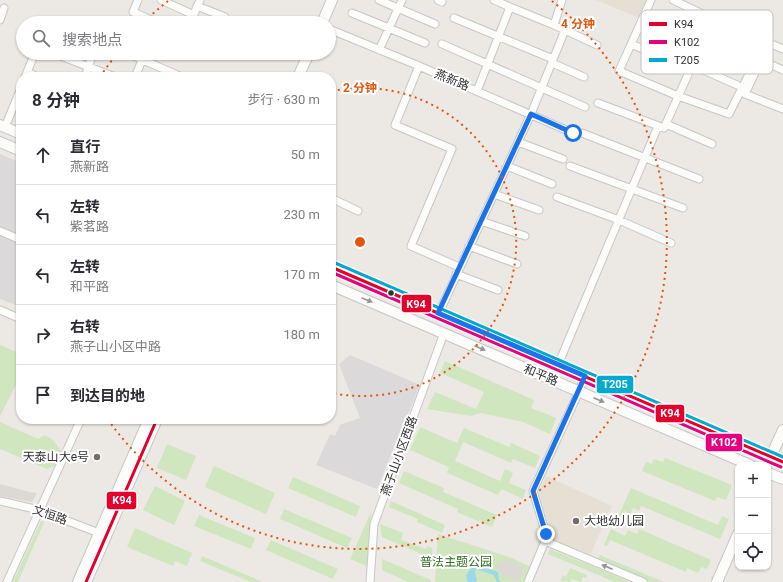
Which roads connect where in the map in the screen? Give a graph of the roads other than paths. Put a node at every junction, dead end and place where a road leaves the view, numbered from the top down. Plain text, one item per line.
1 (138, 0) edge
2 (161, 0) edge
3 (332, 0) edge
4 (339, 0) edge
5 (379, 0) edge
6 (402, 0) edge
7 (494, 0) edge
8 (562, 0) edge
9 (651, 0) edge
10 (673, 0) edge
11 (199, 3) edge
12 (510, 7) junction
13 (4, 8) dead end
14 (398, 8) junction
15 (646, 10) edge
16 (694, 10) edge
17 (352, 13) dead end
18 (194, 15) joint
19 (143, 16) edge
20 (223, 16) edge
21 (325, 16) edge
22 (332, 16) edge
23 (454, 18) dead end
24 (0, 20) edge
25 (641, 22) edge
26 (435, 24) dead end
27 (554, 25) junction
28 (389, 28) junction
29 (564, 30) junction
30 (336, 32) edge
31 (499, 36) junction
32 (425, 43) dead end
33 (442, 44) dead end
34 (631, 44) junction
35 (597, 45) dead end
36 (773, 45) edge
37 (641, 48) edge
38 (783, 49) edge
39 (379, 50) junction
40 (32, 60) edge
41 (72, 60) edge
42 (90, 60) edge
43 (142, 60) edge
44 (151, 60) edge
45 (306, 60) edge
46 (313, 60) edge
47 (552, 61) junction
48 (488, 64) junction
49 (88, 66) junction
50 (419, 66) junction
51 (773, 66) edge
52 (783, 70) edge
53 (27, 72) edge
54 (86, 72) edge
55 (103, 72) edge
56 (137, 72) edge
57 (173, 72) edge
58 (300, 72) edge
59 (307, 72) edge
60 (688, 74) edge
61 (709, 74) edge
62 (749, 74) edge
63 (752, 74) edge
64 (584, 77) dead end
65 (737, 85) dead end
66 (542, 87) junction
67 (477, 91) junction
68 (678, 96) junction
69 (16, 98) edge
70 (598, 103) dead end
71 (585, 107) dead end
72 (783, 109) edge
73 (531, 114) junction
74 (662, 125) junction
75 (2, 126) edge
76 (16, 132) edge
77 (573, 133) dead end
78 (582, 133) dead end
79 (0, 142) edge
80 (518, 142) junction
81 (712, 144) dead end
82 (16, 150) edge
83 (645, 158) junction
84 (563, 159) dead end
85 (507, 166) junction
86 (570, 166) dead end
87 (699, 180) dead end
88 (552, 184) dead end
89 (632, 189) junction
90 (494, 194) junction
91 (557, 197) dead end
92 (336, 200) edge
93 (683, 208) dead end
94 (540, 210) dead end
95 (358, 211) dead end
96 (618, 220) junction
97 (481, 221) junction
98 (0, 231) edge
99 (525, 236) dead end
100 (16, 238) edge
101 (671, 243) dead end
102 (469, 246) junction
103 (517, 264) dead end
104 (336, 269) edge
105 (458, 270) junction
106 (336, 286) edge
107 (498, 290) dead end
108 (0, 310) edge
109 (438, 313) junction
110 (16, 317) edge
111 (444, 333) junction
112 (558, 365) junction
113 (585, 376) junction
114 (579, 391) junction
115 (79, 424) edge
116 (147, 424) edge
117 (155, 424) edge
118 (783, 430) edge
119 (769, 461) edge
120 (743, 462) edge
121 (783, 462) edge
122 (771, 474) edge
123 (783, 479) edge
124 (0, 501) edge
125 (39, 510) junction
126 (100, 533) junction
127 (545, 540) junction
128 (735, 541) edge
129 (7, 582) edge
130 (78, 582) edge
131 (86, 582) edge
132 (370, 582) edge
133 (528, 582) edge
134 (643, 582) edge
135 (717, 582) edge

1 - 19 street
2 - 18 street
3 - 21 main road
4 - 22 main road
5 - 14 street
6 - 14 street
7 - 12 street
8 - 27 street
9 - 15 street
10 - 16 street
11 - 18 street
11 - 20 street
12 - 27 street
12 - 31 street
13 - 24 street
14 - 26 street
14 - 28 street
17 - 28 street
23 - 31 street
25 - 34 street
27 - 29 street
28 - 32 street
28 - 39 street
29 - 35 street
29 - 47 street
30 - 39 street, 燕新路
31 - 47 street
31 - 48 street
33 - 48 street
34 - 37 street
34 - 68 street
36 - 38 street
39 - 50 street, 燕新路
40 - 53 street
41 - 49 street
42 - 49 street
43 - 56 street
44 - 57 street
45 - 58 main road
46 - 59 main road
47 - 64 street
47 - 66 street
48 - 66 street
48 - 67 street
49 - 54 street
49 - 55 street
50 - 67 street, 燕新路
50 - 105 street
51 - 52 street
60 - 68 street
61 - 65 street
62 - 68 street
63 - 72 street
66 - 71 street
66 - 73 street
67 - 73 street, 燕新路
68 - 74 street
69 - 75 street
70 - 74 street
73 - 77 street, 燕新路
73 - 80 street
74 - 81 street
74 - 83 street
75 - 76 main road
78 - 83 street
79 - 82 main road
80 - 84 street
80 - 85 street
83 - 87 street
83 - 89 street
85 - 88 street
85 - 90 street
86 - 89 street
89 - 93 street
89 - 96 street
90 - 94 street
90 - 97 street
91 - 96 street
92 - 95 street
96 - 101 street
96 - 112 street
97 - 99 street
97 - 102 street
98 - 100 street
102 - 103 street
102 - 105 street
104 - 109 main road, 和平路
105 - 107 street
105 - 109 street
106 -> 111 main road, 和平路
108 - 110 street
109 - 112 main road, 和平路
111 -> 114 main road, 和平路
111 - 132 street, 燕子山小区西路
112 - 113 main road, 和平路
113 - 114 street
113 - 119 main road, 和平路
114 -> 120 main road, 和平路
114 - 127 street
115 - 125 street
116 - 126 main road
117 - 131 main road
118 - 119 main road
119 - 121 main road, 和平路
122 - 123 main road
124 - 125 street, 文恒路
125 - 126 street, 文恒路
125 - 129 street
126 - 130 main road
127 - 133 street
134 -> 127 street
128 - 135 main road

